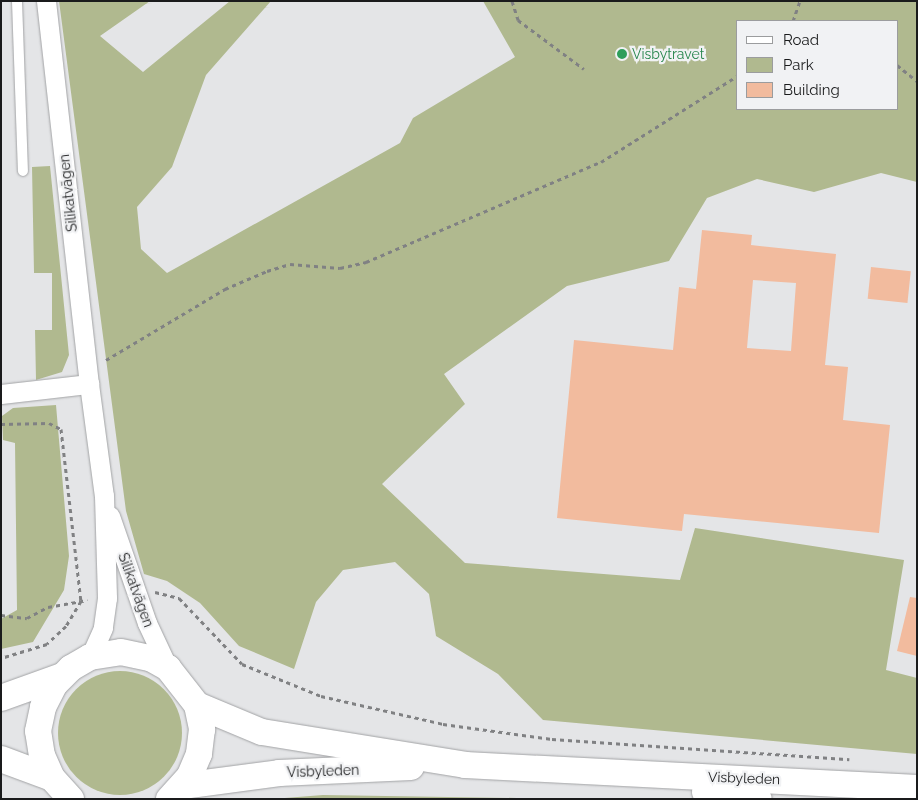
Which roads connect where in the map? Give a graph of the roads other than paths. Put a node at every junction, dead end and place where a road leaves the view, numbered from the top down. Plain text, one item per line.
1 (16, 1) edge
2 (46, 1) edge
3 (23, 171) dead end
4 (88, 377) junction
5 (1, 394) edge
6 (104, 496) junction
7 (90, 657) junction
8 (168, 668) junction
9 (62, 676) junction
10 (1, 698) edge
11 (197, 705) junction
12 (1, 759) edge
13 (465, 765) junction
14 (570, 773) junction
15 (52, 778) junction
16 (917, 788) edge
17 (176, 793) edge
18 (71, 799) edge
19 (759, 799) edge

1 - 3 lane
2 - 4 street, Silikatvägen
4 - 5 street
4 - 6 street, Silikatvägen
6 - 7 street, Silikatvägen
6 - 8 street, Silikatvägen
7 - 8 main road
7 - 9 main road
8 - 11 main road
9 - 10 main road
9 - 15 main road
11 - 13 main road, Visbyleden
11 - 17 main road
12 - 15 main road
13 - 14 main road, Visbyleden
13 - 17 main road, Visbyleden
14 - 16 main road, Visbyleden
14 - 19 main road, Visbyleden
15 - 18 main road

